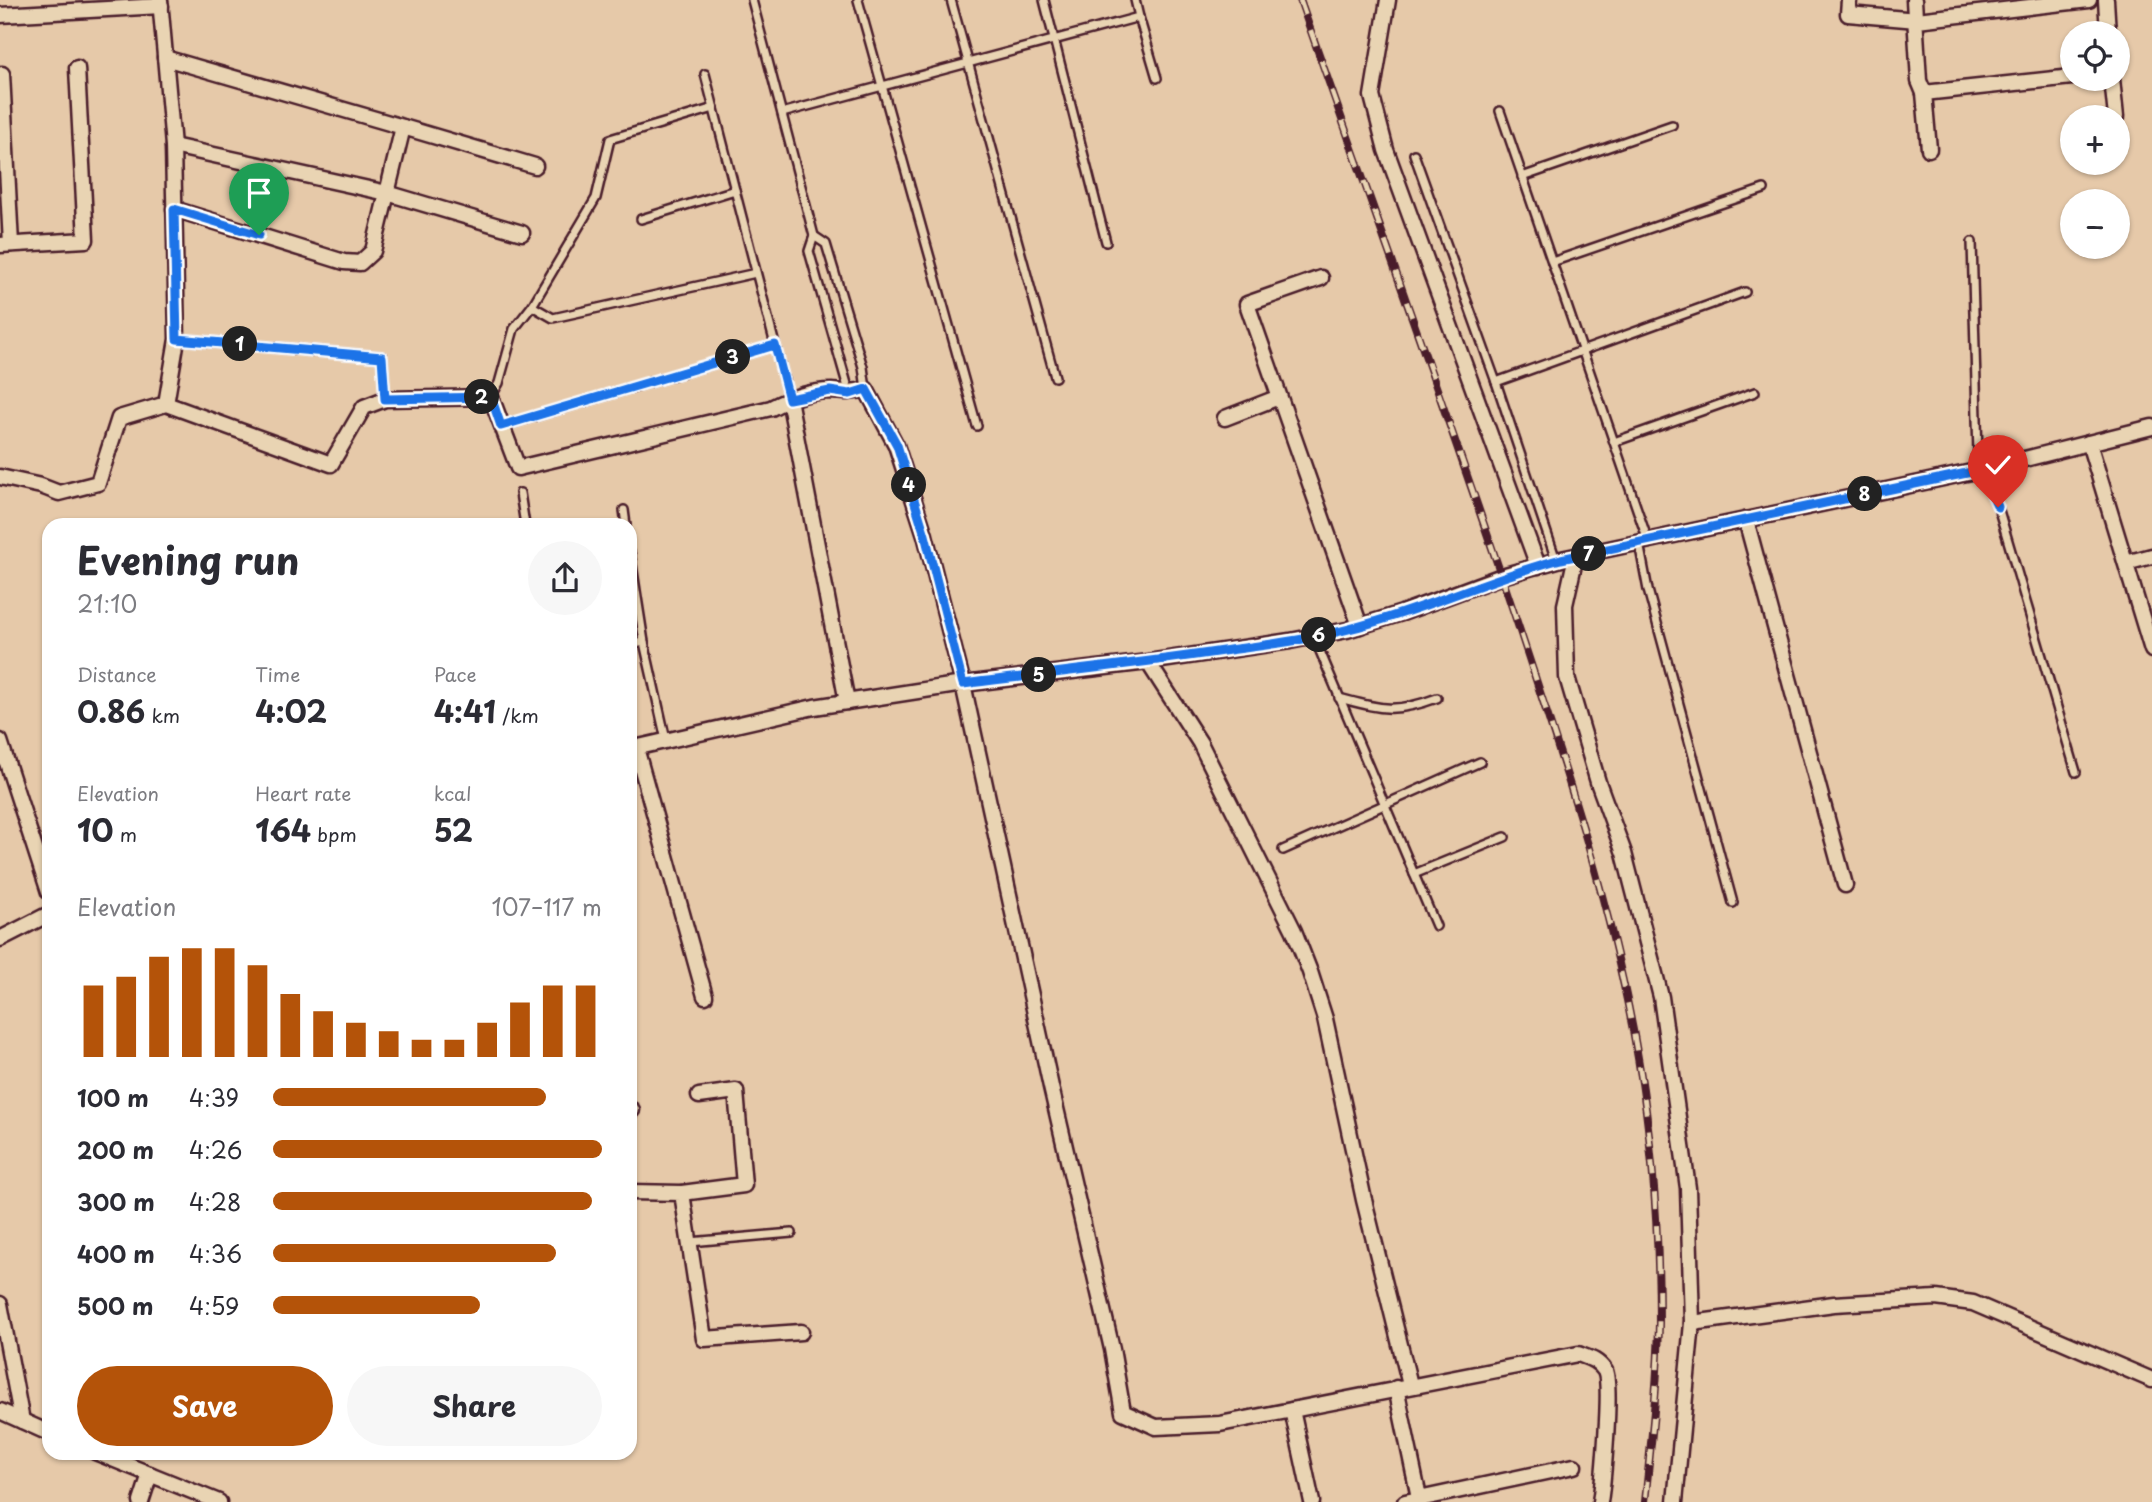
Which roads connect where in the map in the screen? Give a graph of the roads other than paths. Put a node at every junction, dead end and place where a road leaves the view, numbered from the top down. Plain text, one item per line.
1 (752, 0) edge
2 (858, 0) edge
3 (950, 0) edge
4 (1044, 0) edge
5 (1135, 0) edge
6 (1388, 0) edge
7 (1849, 0) edge
8 (1914, 0) edge
9 (2089, 0) edge
10 (2106, 0) edge
11 (161, 3) edge
12 (0, 15) edge
13 (1139, 17) junction
14 (1917, 20) junction
15 (2107, 21) edge
16 (1055, 40) junction
17 (165, 58) junction
18 (968, 65) junction
19 (77, 68) dead end
20 (2, 74) dead end
21 (705, 74) dead end
22 (1157, 78) dead end
23 (2060, 78) edge
24 (882, 86) junction
25 (1924, 93) junction
26 (714, 108) junction
27 (1500, 111) dead end
28 (782, 113) junction
29 (1672, 125) dead end
30 (403, 127) junction
31 (173, 146) junction
32 (1929, 149) dead end
33 (1413, 154) dead end
34 (535, 166) dead end
35 (1522, 177) junction
36 (1764, 189) dead end
37 (735, 190) junction
38 (387, 193) junction
39 (174, 209) junction
40 (641, 219) dead end
41 (522, 233) dead end
42 (814, 236) junction
43 (1106, 242) dead end
44 (1972, 242) dead end
45 (6, 244) edge
46 (1552, 261) junction
47 (756, 273) junction
48 (1321, 278) dead end
49 (1745, 292) dead end
50 (532, 306) junction
51 (177, 339) junction
52 (775, 345) junction
53 (1582, 351) junction
54 (1055, 377) dead end
55 (1496, 382) junction
56 (866, 389) junction
57 (1755, 392) dead end
58 (850, 394) junction
59 (491, 397) junction
60 (1279, 397) junction
61 (385, 399) junction
62 (789, 399) junction
63 (166, 404) junction
64 (1225, 418) dead end
65 (501, 426) junction
66 (977, 426) dead end
67 (2152, 427) edge
68 (1614, 442) junction
69 (2089, 443) junction
70 (1981, 470) junction
71 (0, 478) edge
72 (520, 493) dead end
73 (624, 510) dead end
74 (524, 518) edge
75 (625, 518) edge
76 (1746, 520) junction
77 (1644, 542) junction
78 (1576, 556) junction
79 (2152, 556) edge
80 (1556, 561) junction
81 (2126, 563) junction
82 (1538, 566) junction
83 (637, 597) edge
84 (1360, 626) junction
85 (1314, 636) junction
86 (644, 642) junction
87 (637, 644) edge
88 (2152, 647) edge
89 (1148, 662) junction
90 (963, 684) junction
91 (1339, 698) junction
92 (1437, 698) dead end
93 (847, 702) junction
94 (0, 741) edge
95 (666, 741) junction
96 (637, 748) edge
97 (1480, 762) dead end
98 (637, 763) edge
99 (2076, 772) dead end
100 (1384, 804) junction
101 (1505, 837) dead end
102 (1283, 849) dead end
103 (42, 870) edge
104 (1414, 874) junction
105 (1845, 885) dead end
106 (1733, 903) dead end
107 (42, 918) edge
108 (1436, 926) dead end
109 (0, 939) edge
110 (705, 996) dead end
111 (699, 1096) dead end
112 (637, 1192) edge
113 (682, 1193) junction
114 (792, 1233) dead end
115 (689, 1242) junction
116 (0, 1304) edge
117 (1692, 1323) junction
118 (801, 1332) dead end
119 (3, 1333) edge
120 (2152, 1380) edge
121 (1403, 1387) junction
122 (1292, 1410) junction
123 (0, 1411) edge
124 (22, 1421) junction
125 (42, 1430) edge
126 (115, 1460) edge
127 (1574, 1466) dead end
128 (150, 1474) junction
129 (1415, 1501) edge
130 (141, 1502) edge
131 (219, 1502) edge
132 (1312, 1502) edge
133 (1600, 1502) edge
134 (1675, 1502) edge

1 - 28 lane
2 - 24 lane
3 - 18 lane
4 - 16 lane
5 - 13 lane
6 - 82 street
7 - 14 street
8 - 14 street
9 - 14 street
10 - 15 street
11 - 12 street
11 - 17 street
13 - 16 lane
13 - 22 lane
14 - 25 street
16 - 18 lane
16 - 43 lane
17 - 30 street
17 - 31 street
18 - 24 lane
18 - 54 lane
19 - 45 street
20 - 45 street
21 - 26 lane
23 - 25 street
24 - 28 lane
24 - 66 lane
25 - 32 street
26 - 37 lane
26 - 50 lane
27 - 35 lane
28 - 42 lane
29 - 35 lane
30 - 34 street
30 - 38 street
31 - 38 street
31 - 39 street
33 - 55 lane
35 - 46 lane
36 - 46 lane
37 - 40 lane
37 - 47 lane
38 - 39 street
38 - 41 street
39 - 51 street
42 - 56 lane
42 - 58 lane
44 - 70 lane
46 - 53 lane
47 - 50 lane
47 - 52 lane
48 - 60 street
49 - 53 lane
50 - 59 lane
51 - 61 lane
51 - 63 street
52 - 62 lane
52 - 65 lane
53 - 55 lane
53 - 68 lane
55 - 80 lane
56 - 58 street
56 - 90 street
57 - 68 lane
58 - 62 street
59 - 61 street
59 - 65 street
60 - 64 street
60 - 84 street
61 - 63 street
62 - 65 street
62 - 93 street
63 - 71 street
67 - 69 street
68 - 77 lane
69 - 70 street
69 - 81 street
70 - 76 street
70 - 99 lane
72 - 74 lane
73 - 75 lane
76 - 77 street
76 - 105 street
77 - 78 street
77 - 106 lane
78 - 80 street
78 - 117 street
79 - 81 street
80 - 82 street
81 - 88 street
82 - 84 street
83 - 86 lane
84 - 85 street
85 - 89 street
85 - 91 lane
86 - 87 lane
86 - 95 lane
89 - 90 street
89 - 121 street
90 - 93 street
90 - 122 street
91 - 92 lane
91 - 100 lane
93 - 95 street
94 - 103 street
95 - 96 street
97 - 100 lane
98 - 110 street
100 - 102 lane
100 - 104 lane
101 - 104 lane
104 - 108 lane
107 - 109 street
111 - 113 street
112 - 113 street
113 - 115 street
114 - 115 lane
115 - 118 street
116 - 119 street
117 - 120 street
117 - 134 street
119 - 124 street
121 - 122 street
121 - 129 street
121 - 133 street
122 - 132 street
123 - 124 street
124 - 125 street
126 - 128 street
127 - 129 street
128 - 130 street
128 - 131 street

